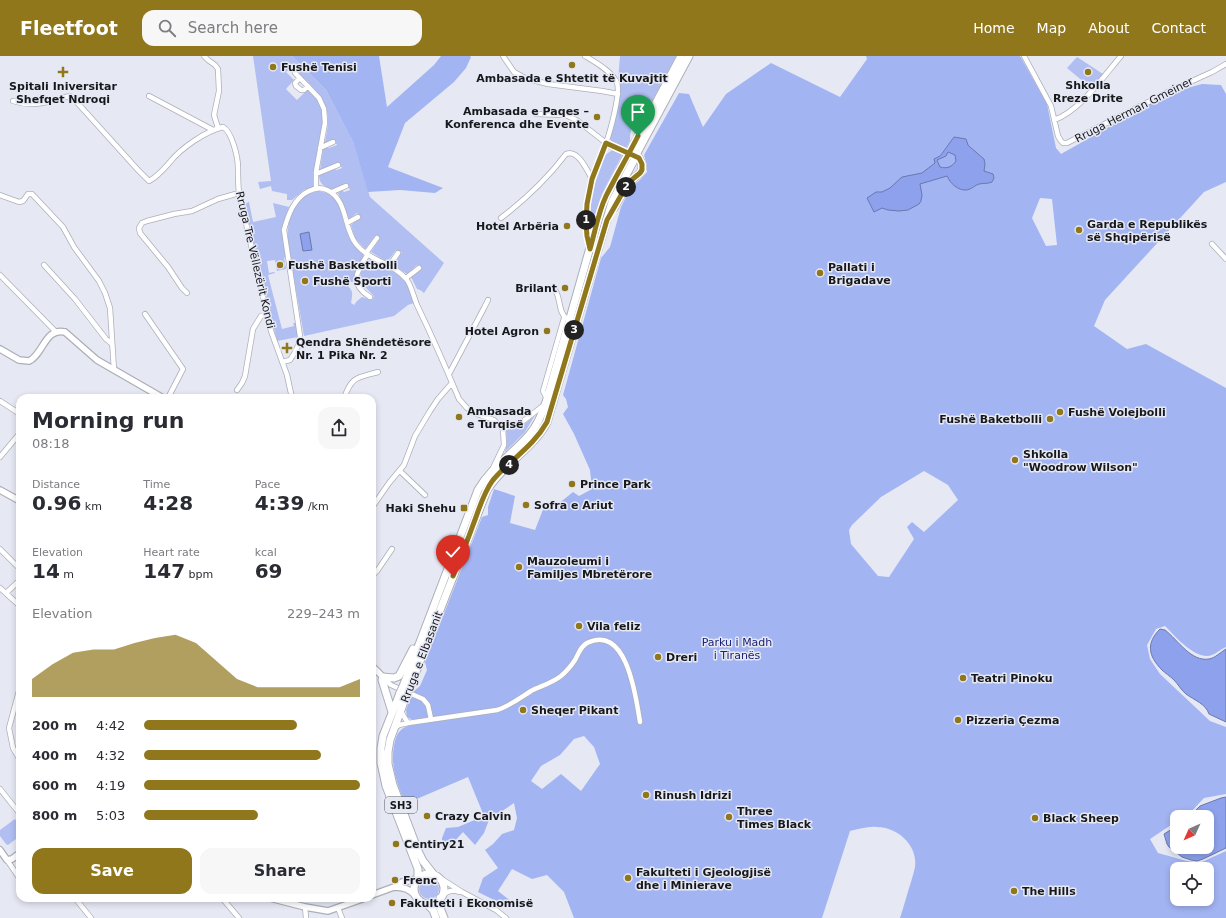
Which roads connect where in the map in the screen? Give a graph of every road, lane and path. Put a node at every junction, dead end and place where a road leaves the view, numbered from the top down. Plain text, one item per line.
1 (204, 56) edge
2 (503, 56) edge
3 (585, 56) edge
4 (682, 56) edge
5 (689, 56) edge
6 (1024, 56) edge
7 (1120, 56) edge
8 (1226, 64) edge
9 (295, 73) dead end
10 (300, 78) junction
11 (308, 86) junction
12 (618, 94) junction
13 (149, 96) dead end
14 (13, 101) dead end
15 (536, 114) dead end
16 (1054, 120) junction
17 (216, 129) junction
18 (333, 142) dead end
19 (606, 143) junction
20 (320, 148) junction
21 (636, 148) junction
22 (630, 160) junction
23 (338, 165) dead end
24 (316, 174) junction
25 (592, 179) junction
26 (346, 186) dead end
27 (316, 188) junction
28 (332, 192) junction
29 (239, 193) junction
30 (0, 195) edge
31 (358, 217) dead end
32 (501, 218) dead end
33 (607, 220) junction
34 (347, 223) junction
35 (377, 238) dead end
36 (1212, 244) dead end
37 (590, 249) junction
38 (398, 253) dead end
39 (367, 254) junction
40 (1226, 259) edge
41 (44, 265) dead end
42 (389, 266) junction
43 (418, 268) dead end
44 (0, 275) edge
45 (406, 278) junction
46 (548, 288) dead end
47 (187, 293) dead end
48 (370, 297) dead end
49 (488, 300) dead end
50 (145, 314) dead end
51 (268, 314) junction
52 (567, 318) junction
53 (56, 332) junction
54 (112, 344) junction
55 (0, 349) edge
56 (282, 362) junction
57 (114, 370) junction
58 (378, 372) dead end
59 (449, 374) junction
60 (452, 383) junction
61 (237, 390) dead end
62 (156, 394) edge
63 (170, 394) edge
64 (291, 394) edge
65 (346, 394) edge
66 (0, 401) edge
67 (546, 402) junction
68 (16, 411) edge
69 (503, 429) junction
70 (16, 438) edge
71 (0, 457) edge
72 (400, 471) junction
73 (492, 471) junction
74 (0, 490) edge
75 (424, 495) dead end
76 (16, 499) edge
77 (376, 502) edge
78 (0, 549) edge
79 (392, 549) dead end
80 (16, 565) edge
81 (376, 572) edge
82 (16, 584) edge
83 (0, 588) edge
84 (6, 593) junction
85 (16, 602) edge
86 (420, 641) junction
87 (376, 670) edge
88 (383, 677) junction
89 (407, 685) junction
90 (403, 695) junction
91 (16, 702) edge
92 (401, 710) junction
93 (392, 712) junction
94 (431, 719) junction
95 (640, 722) dead end
96 (408, 723) junction
97 (393, 730) junction
98 (16, 753) edge
99 (0, 789) edge
100 (16, 809) edge
101 (0, 850) edge
102 (16, 856) edge
103 (7, 860) junction
104 (16, 873) edge
105 (435, 876) junction
106 (418, 879) junction
107 (394, 887) junction
108 (462, 892) junction
109 (376, 894) edge
110 (416, 896) junction
111 (441, 897) junction
112 (78, 902) edge
113 (225, 902) edge
114 (286, 902) edge
115 (354, 902) edge
116 (427, 904) junction
117 (305, 907) junction
118 (338, 908) junction
119 (91, 918) edge
120 (239, 918) edge
121 (306, 918) edge
122 (342, 918) edge
123 (436, 918) edge
124 (444, 918) edge
125 (506, 918) edge

1 - 17 street
2 - 12 street
3 - 12 street
4 - 21 main road, Rruga e Elbasanit / SH3
5 - 21 main road, Rruga e Elbasanit / SH3
6 - 16 street, Rruga Herman Gmeiner
7 - 16 street
8 - 16 street, Rruga Herman Gmeiner
9 - 10 street
10 - 11 street
10 - 11 street
11 - 20 street
12 - 19 street
13 - 17 street
14 - 17 street
15 - 19 street
17 - 29 street, Rruga Tre Vëllezërit Kondi
18 - 20 street
19 - 25 street
19 - 33 main road
20 - 24 street
21 - 22 main road, Rruga e Elbasanit / SH3, bridge
22 - 33 main road, Rruga e Elbasanit / SH3
22 - 37 main road, Rruga e Elbasanit / SH3
23 - 24 street
24 - 27 street
25 - 32 street
25 - 37 street
26 - 28 street
27 - 28 street
27 - 56 street
28 - 34 street
29 - 47 street
29 - 51 street, Rruga Tre Vëllezërit Kondi
30 - 54 street
31 - 34 street
33 - 89 main road, Rruga e Elbasanit / SH3
34 - 39 street
35 - 39 street
36 - 40 street
37 - 52 main road, Rruga e Elbasanit / SH3
38 - 42 street
39 - 42 street
39 - 48 street
41 - 54 street
42 - 45 street
43 - 45 street
44 - 53 street
45 - 59 street
46 - 52 street
49 - 59 street
50 - 63 street
51 - 56 street, Rruga Tre Vëllezërit Kondi
51 - 61 street
52 - 67 main road, Rruga e Elbasanit / SH3
53 - 55 street
53 - 57 street
54 - 57 street
56 - 64 street, Rruga Tre Vëllezërit Kondi
57 - 62 street
58 - 65 street
59 - 60 street
60 - 69 street
60 - 72 street
66 - 68 street
67 - 69 street
67 - 73 main road, Rruga e Elbasanit / SH3
69 - 73 street
70 - 71 street
72 - 75 street
72 - 77 street
73 - 86 main road, Rruga e Elbasanit / SH3
74 - 76 street
78 - 80 street
79 - 81 street
82 - 84 street
83 - 84 street
84 - 85 street
86 - 88 main road
86 - 89 main road, Rruga e Elbasanit / SH3
87 - 88 street
88 - 93 main road
88 - 94 street
89 - 90 main road, Rruga e Elbasanit / SH3, bridge
90 - 92 main road, Rruga e Elbasanit / SH3
90 - 93 main road, Rruga e Elbasanit / SH3
91 - 98 street
92 - 96 street
92 - 97 main road, Rruga e Elbasanit / SH3
93 - 106 main road, Rruga e Elbasanit / SH3
94 - 95 street
94 - 96 street
96 - 97 street
97 - 105 main road, Rruga e Elbasanit / SH3
99 - 100 street
101 - 103 street
102 - 103 street
103 - 104 street
105 - 106 main road
105 - 108 street
105 - 111 main road, SH3
106 - 107 street
106 - 110 main road, SH3
107 - 109 street
107 - 110 street
108 - 111 street
108 - 125 street
110 - 116 main road
111 - 116 main road
111 - 124 main road, SH3
112 - 119 street
113 - 120 street
114 - 117 street
115 - 118 street
116 - 123 main road
117 - 118 street
117 - 121 street
118 - 122 street

